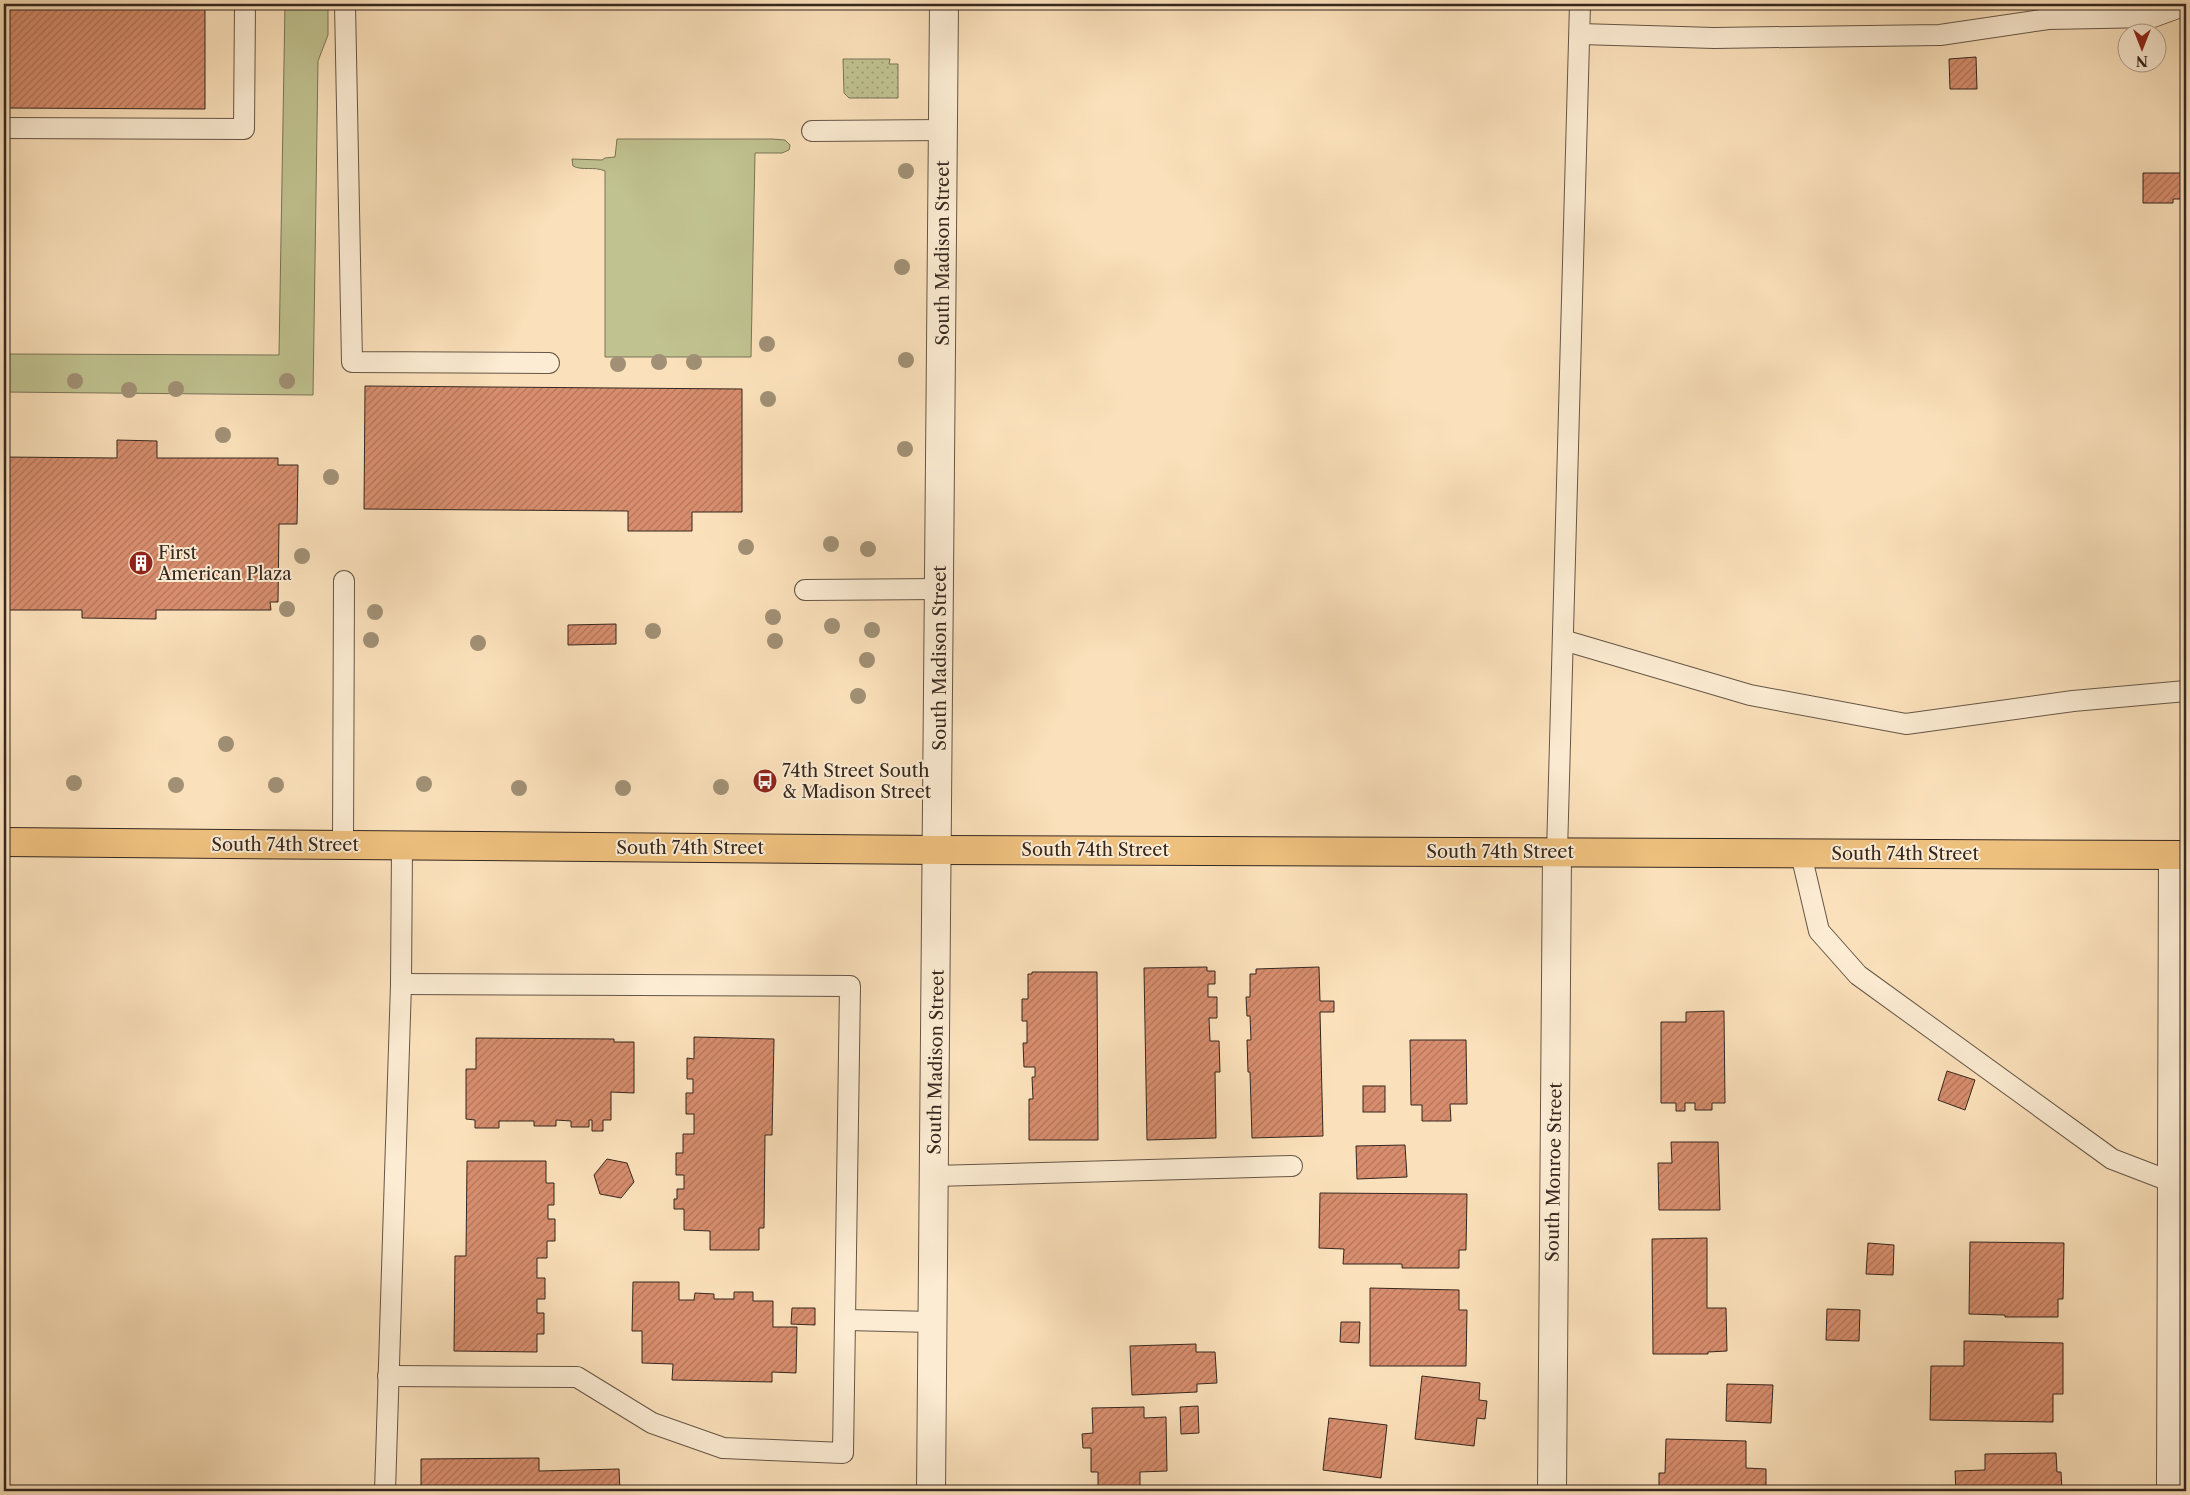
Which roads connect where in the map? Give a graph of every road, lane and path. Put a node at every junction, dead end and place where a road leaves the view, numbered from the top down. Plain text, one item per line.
1 (245, 4) edge
2 (345, 4) edge
3 (944, 4) edge
4 (1580, 4) edge
5 (2186, 5) edge
6 (1580, 34) junction
7 (4, 128) edge
8 (944, 130) junction
9 (812, 131) dead end
10 (549, 363) dead end
11 (344, 581) dead end
12 (940, 589) junction
13 (805, 590) dead end
14 (1563, 640) junction
15 (2186, 691) edge
16 (4, 842) edge
17 (343, 846) junction
18 (402, 846) junction
19 (938, 850) junction
20 (1557, 852) junction
21 (1801, 854) junction
22 (2179, 855) edge
23 (401, 984) junction
24 (1292, 1166) dead end
25 (934, 1176) junction
26 (2172, 1182) junction
27 (846, 1320) junction
28 (933, 1322) junction
29 (388, 1376) junction
30 (385, 1491) edge
31 (931, 1491) edge
32 (1552, 1491) edge
33 (2171, 1491) edge

1 - 7 lane
2 - 10 lane
3 - 8 street, South Madison Street
4 - 6 lane
5 - 6 lane
6 - 14 lane
8 - 9 lane
8 - 12 street, South Madison Street
11 - 17 lane
12 - 13 lane
12 - 19 street, South Madison Street
14 - 15 lane
14 - 20 lane
16 - 17 main road, South 74th Street
17 - 18 main road, South 74th Street
18 - 19 main road, South 74th Street
18 - 23 lane
19 - 20 main road, South 74th Street
19 - 25 street, South Madison Street
20 - 21 main road, South 74th Street
20 - 32 street, South Monroe Street
21 - 22 main road, South 74th Street
21 - 26 lane
22 - 26 street
23 - 27 lane
23 - 29 lane
24 - 25 lane
25 - 28 street, South Madison Street
26 - 33 street
27 - 28 lane
27 - 29 lane
28 - 31 street, South Madison Street
29 - 30 lane

